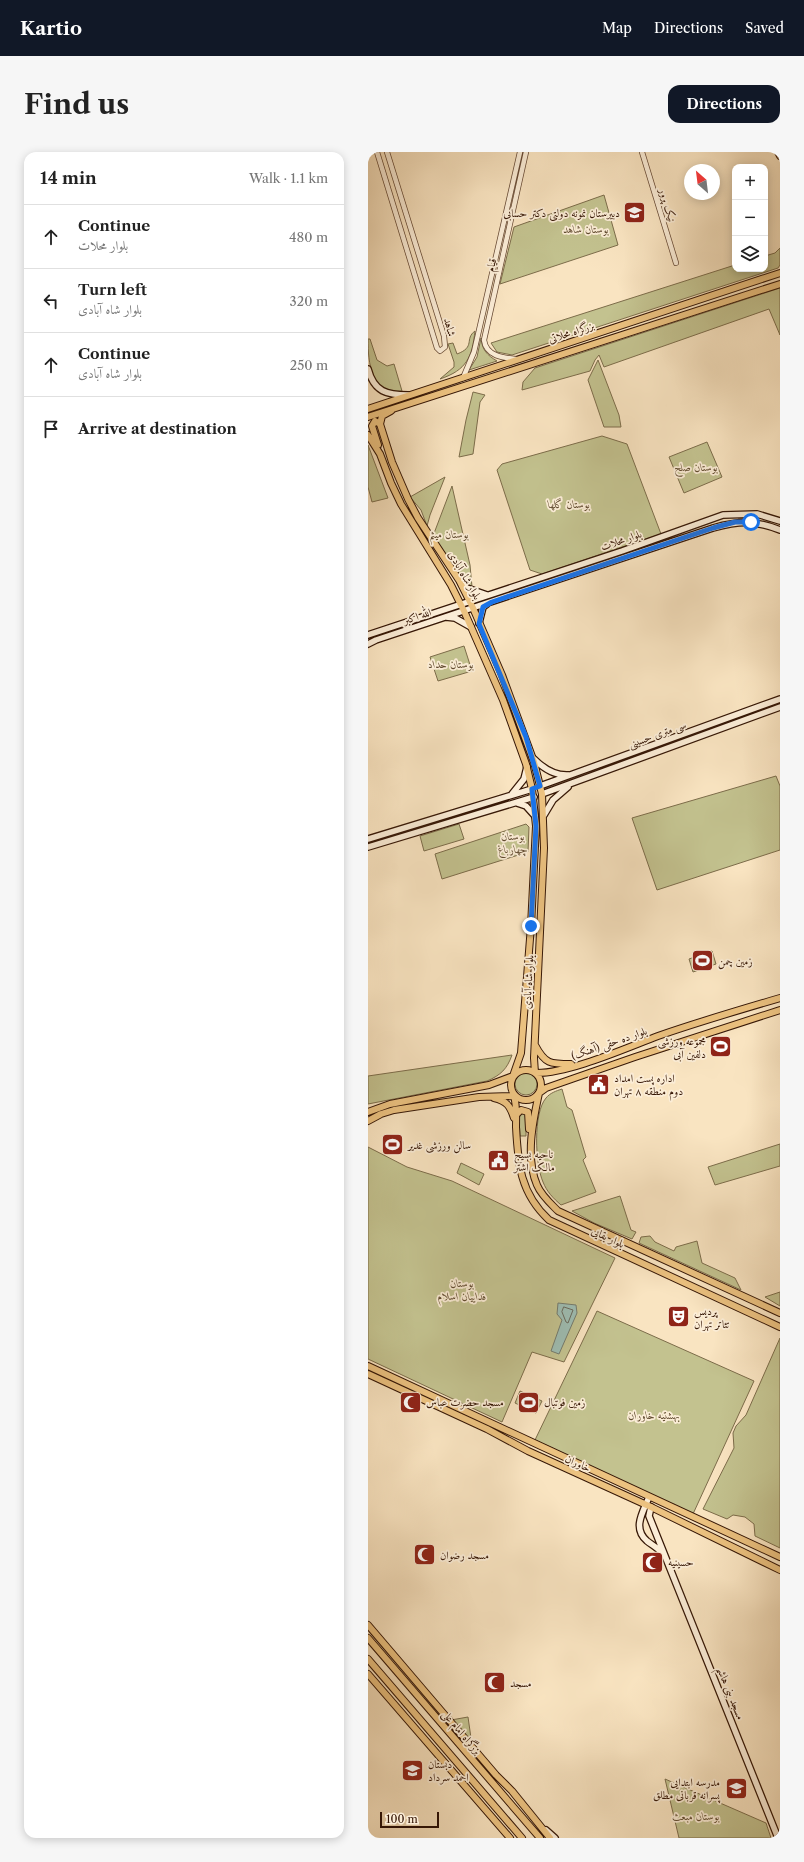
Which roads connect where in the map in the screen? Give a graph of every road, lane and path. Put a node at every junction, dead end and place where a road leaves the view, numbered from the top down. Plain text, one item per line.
1 (377, 152) edge
2 (387, 152) edge
3 (520, 152) edge
4 (526, 152) edge
5 (642, 152) edge
6 (778, 152) edge
7 (780, 156) edge
8 (511, 219) junction
9 (504, 221) junction
10 (676, 263) dead end
11 (780, 272) edge
12 (780, 284) edge
13 (623, 325) junction
14 (479, 330) junction
15 (486, 332) junction
16 (626, 333) junction
17 (596, 334) junction
18 (598, 342) junction
19 (518, 360) junction
20 (368, 370) edge
21 (463, 378) junction
22 (368, 380) edge
23 (411, 395) junction
24 (396, 408) junction
25 (368, 409) edge
26 (368, 417) edge
27 (380, 424) junction
28 (368, 435) edge
29 (380, 454) junction
30 (780, 521) edge
31 (780, 530) edge
32 (458, 580) junction
33 (488, 595) junction
34 (469, 601) junction
35 (492, 602) junction
36 (461, 604) junction
37 (473, 608) junction
38 (464, 611) junction
39 (444, 617) junction
40 (413, 619) junction
41 (479, 624) junction
42 (471, 627) junction
43 (411, 628) junction
44 (368, 635) edge
45 (368, 644) edge
46 (780, 699) edge
47 (780, 707) edge
48 (534, 759) junction
49 (527, 766) junction
50 (577, 774) junction
51 (575, 782) junction
52 (540, 786) junction
53 (532, 789) junction
54 (542, 794) junction
55 (534, 797) junction
56 (501, 799) junction
57 (503, 807) junction
58 (544, 815) junction
59 (535, 816) junction
60 (368, 839) edge
61 (368, 847) edge
62 (780, 998) edge
63 (780, 1010) edge
64 (535, 1045) junction
65 (592, 1060) junction
66 (578, 1064) junction
67 (594, 1070) junction
68 (535, 1073) junction
69 (513, 1076) junction
70 (539, 1093) junction
71 (514, 1096) junction
72 (479, 1097) junction
73 (369, 1110) edge
74 (516, 1115) junction
75 (368, 1120) edge
76 (516, 1127) junction
77 (531, 1153) junction
78 (780, 1313) edge
79 (780, 1328) edge
80 (368, 1366) edge
81 (368, 1374) edge
82 (649, 1497) junction
83 (648, 1506) junction
84 (657, 1535) junction
85 (647, 1540) junction
86 (665, 1556) junction
87 (780, 1557) edge
88 (780, 1570) edge
89 (368, 1625) edge
90 (368, 1638) edge
91 (368, 1659) edge
92 (368, 1674) edge
93 (536, 1820) junction
94 (509, 1838) edge
95 (522, 1838) edge
96 (540, 1838) edge
97 (550, 1838) edge
98 (555, 1838) edge
99 (778, 1838) edge

1 - 2 street, شاهد
3 - 9 street, قیام
4 - 8 street, قیام
5 - 10 street, نیک پرور
6 - 7 main road
8 - 9 street
8 - 15 street, قیام
9 - 14 street, قیام
11 - 13 main road, بزرگراه محلاتی
12 - 16 main road, بزرگراه محلاتی
13 - 16 main road
13 - 17 main road, بزرگراه محلاتی
14 - 15 street
14 - 21 street, قیام
15 - 19 street, قیام
16 - 18 main road, بزرگراه محلاتی
17 - 18 main road
17 - 19 main road, بزرگراه محلاتی
18 - 24 main road, بزرگراه محلاتی
19 - 21 main road, بزرگراه محلاتی
20 - 22 main road
20 - 23 main road
21 - 23 main road, بزرگراه محلاتی
23 - 25 main road, بزرگراه محلاتی
24 - 26 main road, بزرگراه محلاتی
24 - 27 main road
27 - 29 main road
27 - 32 main road, بلوار شاه آبادی
28 - 29 main road, بلوار شاه آبادی
29 - 36 main road, بلوار شاه آبادی
30 - 33 main road, بلوار محلات
31 - 35 main road, بلوار محلات
32 - 33 main road
32 - 34 main road, بلوار شاه آبادی
33 - 34 main road, بلوار محلات
34 - 36 main road, الله اکبر
34 - 37 main road, بلوار شاه آبادی
35 - 37 main road, بلوار محلات
35 - 41 main road
36 - 38 main road, بلوار شاه آبادی
36 - 40 main road, الله اکبر
37 - 38 main road, الله اکبر
37 - 41 main road, بلوار شاه آبادی
38 - 39 main road, الله اکبر
38 - 42 main road, بلوار شاه آبادی
39 - 42 main road
39 - 43 main road, الله اکبر
40 - 43 main road
40 - 44 main road, الله اکبر
41 - 48 main road, بلوار شاه آبادی
42 - 49 main road, بلوار شاه آبادی
43 - 45 main road, الله اکبر
46 - 50 main road, سی متری حسینی
47 - 51 main road, سی متری حسینی
48 - 50 main road
48 - 52 main road, بلوار شاه آبادی
49 - 53 main road, بلوار شاه آبادی
49 - 56 main road
50 - 52 main road, سی متری حسینی
51 - 54 main road, سی متری حسینی
51 - 58 main road
52 - 53 main road
52 - 54 main road, بلوار شاه آبادی
53 - 55 main road, بلوار شاه آبادی
53 - 56 main road
54 - 55 main road
54 - 58 main road, بلوار شاه آبادی
55 - 57 main road
55 - 59 main road, بلوار شاه آبادی
56 - 60 main road
57 - 59 main road
57 - 61 main road
58 - 64 main road, بلوار شاه آبادی
59 - 69 main road, بلوار شاه آبادی
62 - 65 main road, بلوار ده حقی (آهنگ)
63 - 67 main road, بلوار ده حقی (آهنگ)
64 - 66 main road
64 - 68 main road, بلوار شاه آبادی
65 - 66 main road, بلوار ده حقی (آهنگ)
65 - 67 main road
66 - 68 main road, بلوار ده حقی (آهنگ)
67 - 70 main road, بلوار ده حقی (آهنگ)
68 - 69 main road
68 - 70 main road
69 - 71 main road
69 - 73 main road
70 - 71 main road
70 - 77 main road, بلوار بقایی
71 - 72 main road
71 - 74 main road, بلوار بقایی
72 - 75 main road
72 - 76 main road
74 - 76 main road, بلوار بقایی
74 - 77 main road
76 - 79 main road, بلوار بقایی
77 - 78 main road, بلوار بقایی
80 - 82 main road, خاوران
81 - 83 main road, خاوران
82 - 83 main road, مسجد بنی هاشم
82 - 87 main road, خاوران
83 - 84 main road, مسجد بنی هاشم
83 - 85 main road, مسجد بنی هاشم
83 - 88 main road, خاوران
84 - 85 main road
84 - 86 main road, مسجد بنی هاشم
85 - 86 main road, مسجد بنی هاشم
86 - 99 main road, مسجد بنی هاشم
89 - 93 main road
90 - 96 main road, بزرگراه امام علی
91 - 95 main road, بزرگراه امام علی
92 - 94 main road
93 - 97 main road
93 - 98 main road

